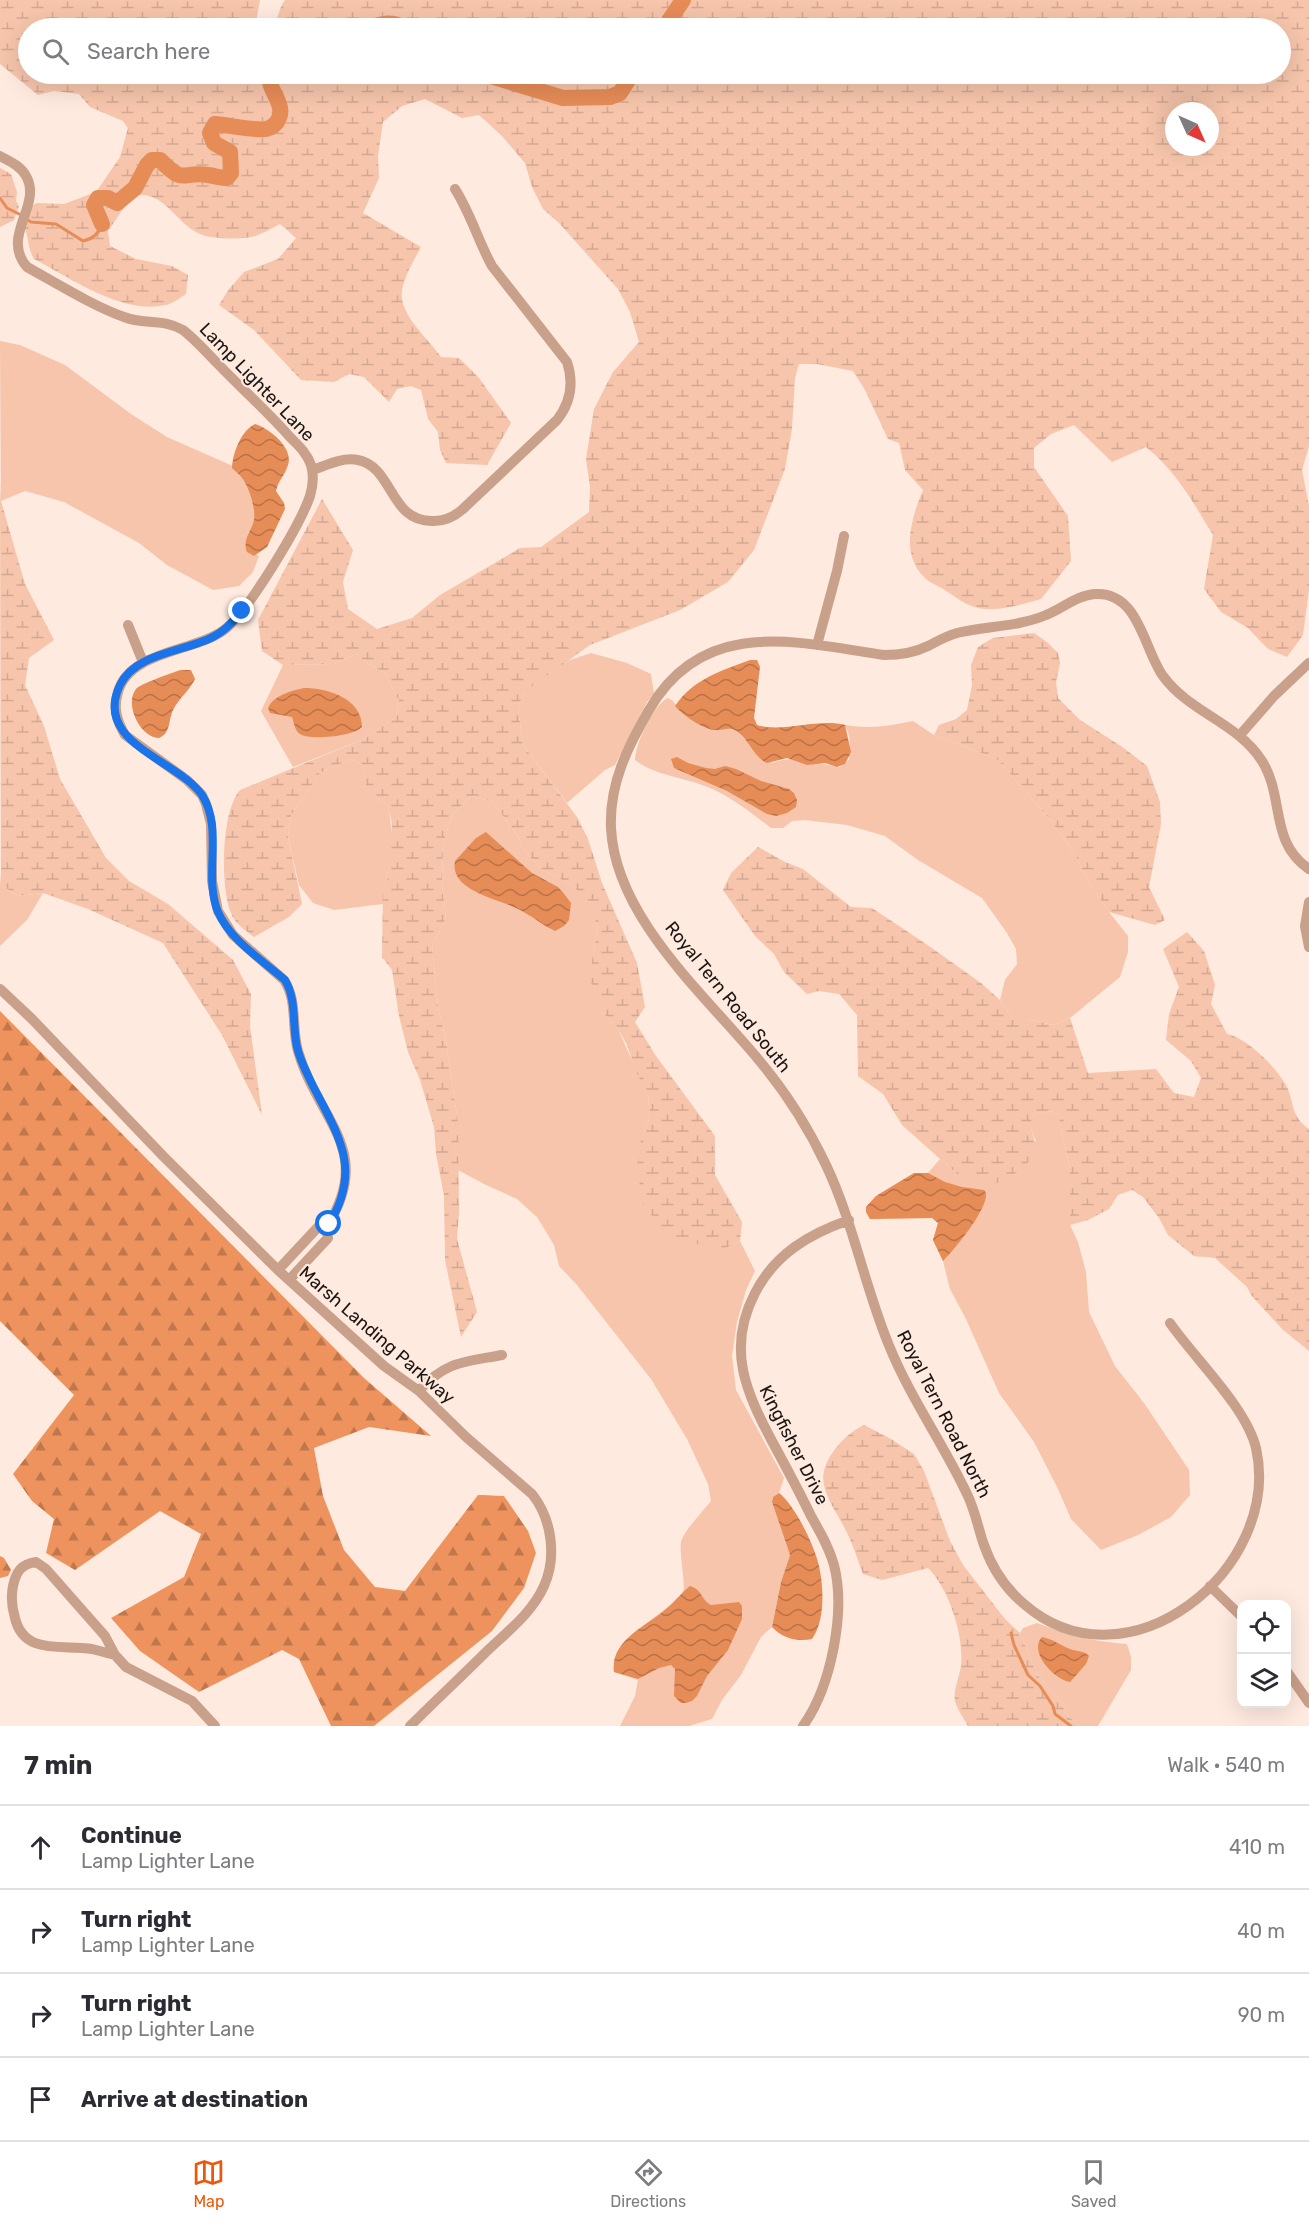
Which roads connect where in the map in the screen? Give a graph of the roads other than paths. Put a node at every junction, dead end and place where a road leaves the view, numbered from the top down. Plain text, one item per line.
1 (0, 156) edge
2 (455, 189) dead end
3 (312, 470) junction
4 (844, 536) dead end
5 (128, 625) dead end
6 (817, 645) junction
7 (143, 662) junction
8 (1309, 663) edge
9 (1240, 735) junction
10 (1309, 869) edge
11 (1309, 902) edge
12 (1309, 947) edge
13 (0, 989) edge
14 (849, 1220) junction
15 (326, 1228) junction
16 (302, 1244) junction
17 (313, 1255) junction
18 (278, 1270) junction
19 (289, 1280) junction
20 (1170, 1323) dead end
21 (502, 1355) dead end
22 (419, 1391) junction
23 (1210, 1586) junction
24 (1237, 1612) edge
25 (115, 1655) junction
26 (1291, 1676) edge
27 (1309, 1703) edge
28 (215, 1726) edge
29 (410, 1726) edge
30 (803, 1726) edge

1 - 3 street, Lamp Lighter Lane
2 - 3 street
3 - 7 street, Lamp Lighter Lane
4 - 6 street
5 - 7 street
6 - 9 street, Royal Tern Road South
6 - 14 street, Royal Tern Road South
7 - 15 street, Lamp Lighter Lane
8 - 9 street
9 - 10 street, Royal Tern Road South
11 - 12 street
13 - 18 street, Marsh Landing Parkway
14 - 23 street, Royal Tern Road North
14 - 30 street, Kingfisher Drive
15 - 16 street, Lamp Lighter Lane
15 - 17 street, Lamp Lighter Lane
16 - 17 street
16 - 18 street, Lamp Lighter Lane
17 - 19 street, Lamp Lighter Lane
18 - 19 street, Marsh Landing Parkway
19 - 22 street, Marsh Landing Parkway
20 - 23 street, Royal Tern Road North
21 - 22 street
22 - 29 street, Marsh Landing Parkway
23 - 24 street
25 - 25 street
25 - 28 street
26 - 27 street

